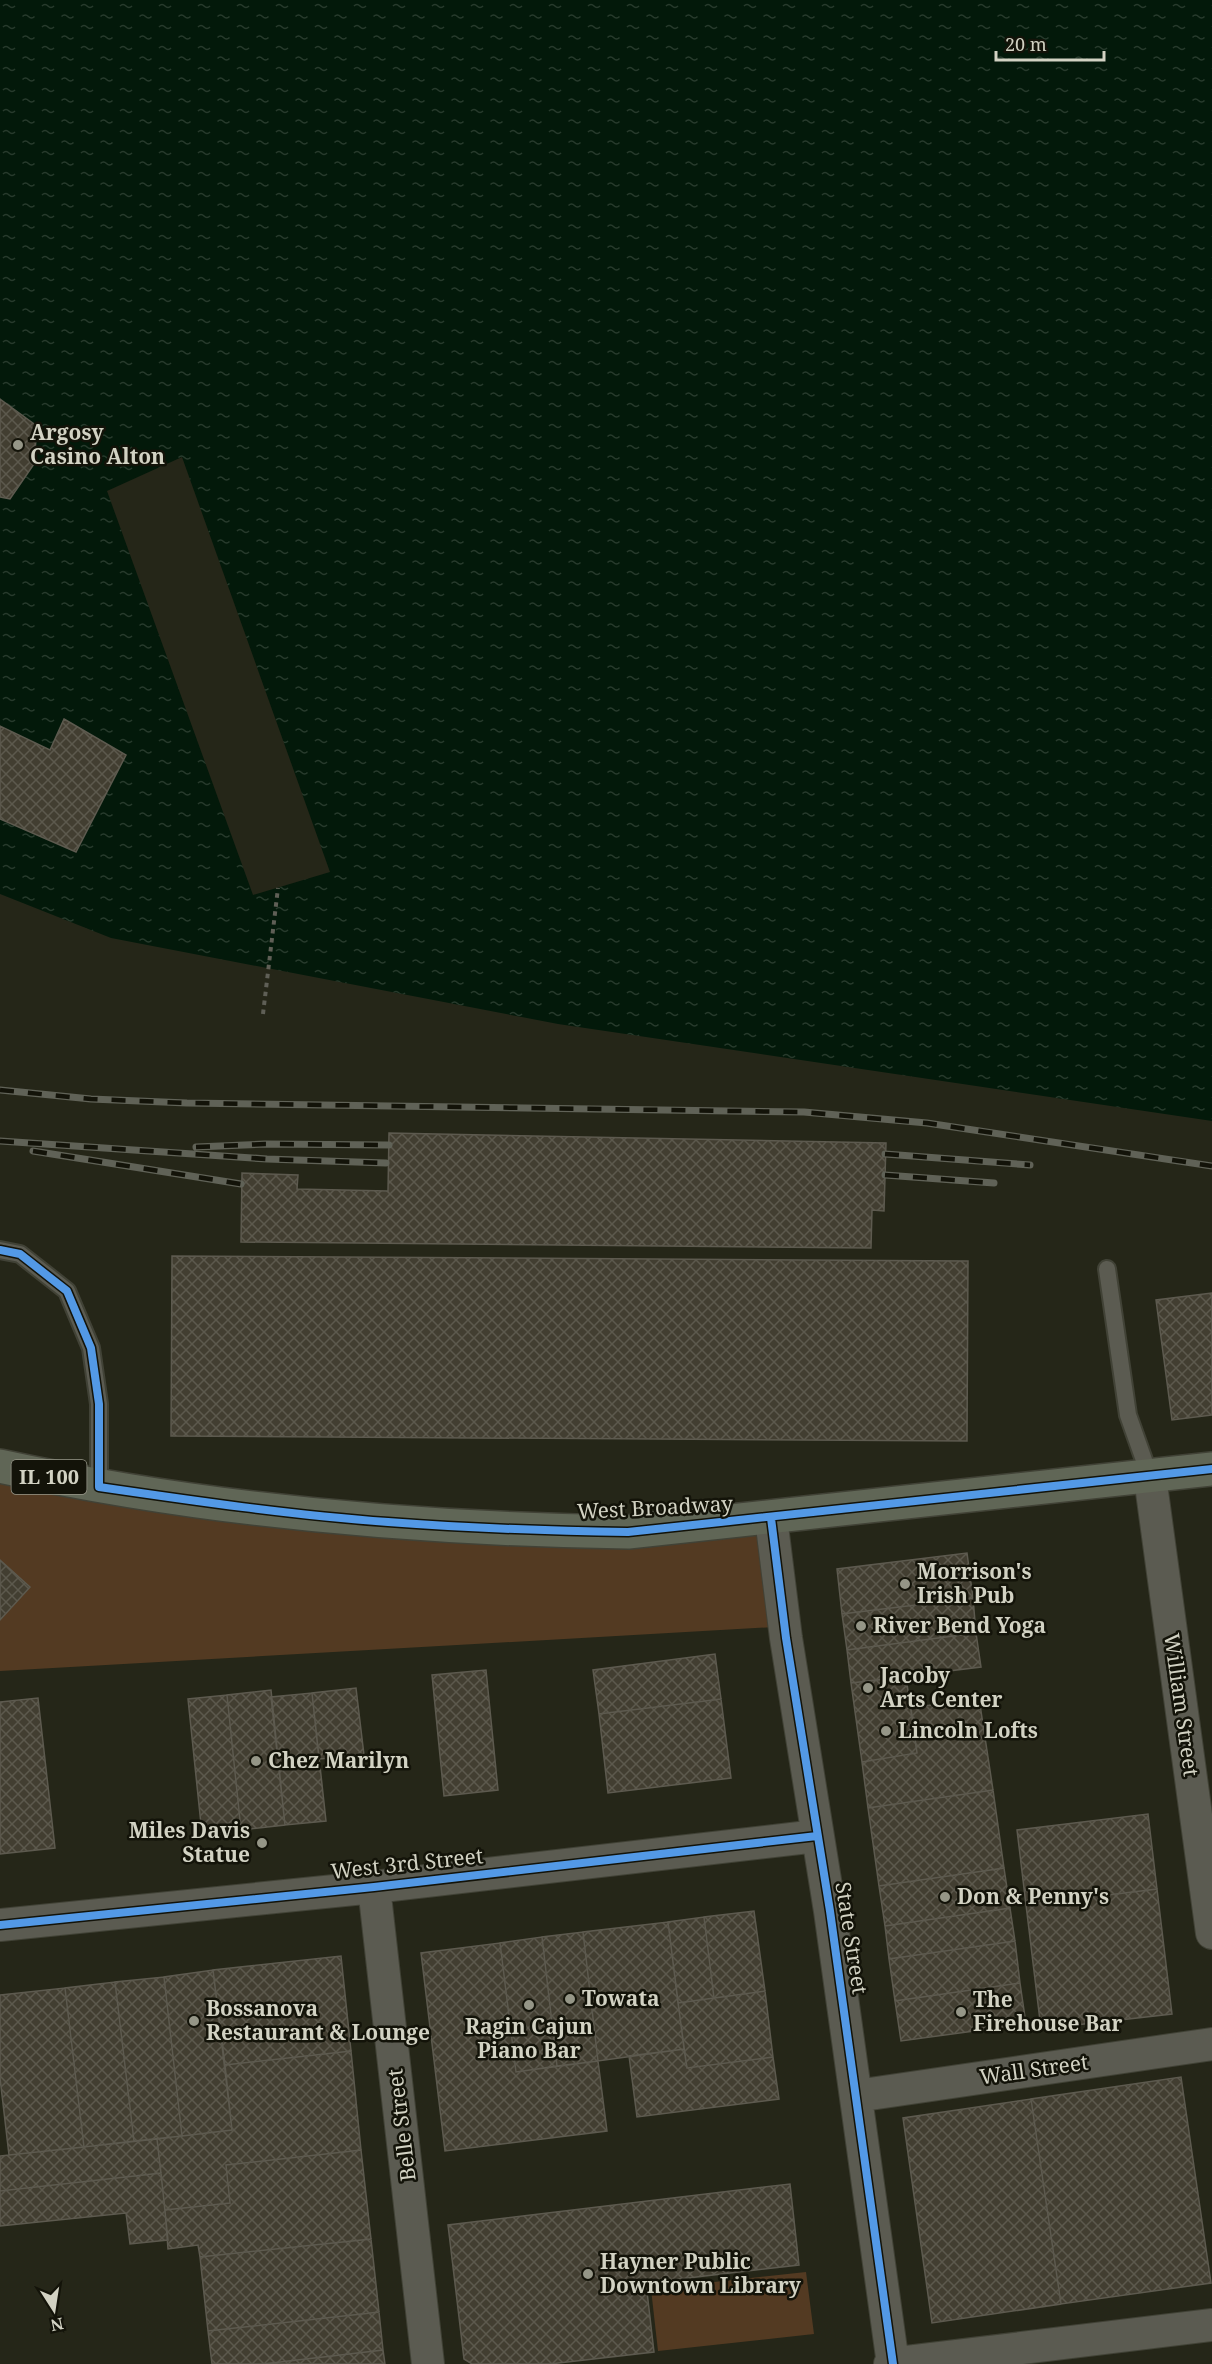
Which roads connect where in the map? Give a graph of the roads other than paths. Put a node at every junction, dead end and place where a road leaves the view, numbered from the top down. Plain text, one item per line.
1 (0, 1250) edge
2 (1107, 1269) dead end
3 (0, 1466) edge
4 (1212, 1469) edge
5 (36, 1474) junction
6 (1150, 1477) junction
7 (99, 1487) junction
8 (0, 1488) edge
9 (771, 1518) junction
10 (817, 1836) junction
11 (374, 1887) junction
12 (0, 1924) edge
13 (1212, 1933) edge
14 (1212, 2044) edge
15 (856, 2096) junction
16 (1212, 2325) edge
17 (428, 2364) edge
18 (892, 2364) edge

1 - 7 lane
2 - 6 lane
3 - 5 main road, West Broadway / IL 100
4 - 6 main road, West Broadway / IL 100
5 - 7 main road, West Broadway / IL 100
5 - 8 main road
6 - 9 main road, West Broadway / IL 100
6 - 13 street, William Street
7 - 9 main road, West Broadway / IL 100
9 - 10 street, State Street
10 - 11 street, West 3rd Street
10 - 15 street, State Street
11 - 12 street, West 3rd Street
11 - 17 street, Belle Street
14 - 15 street, Wall Street
15 - 18 street, State Street
16 - 18 street

